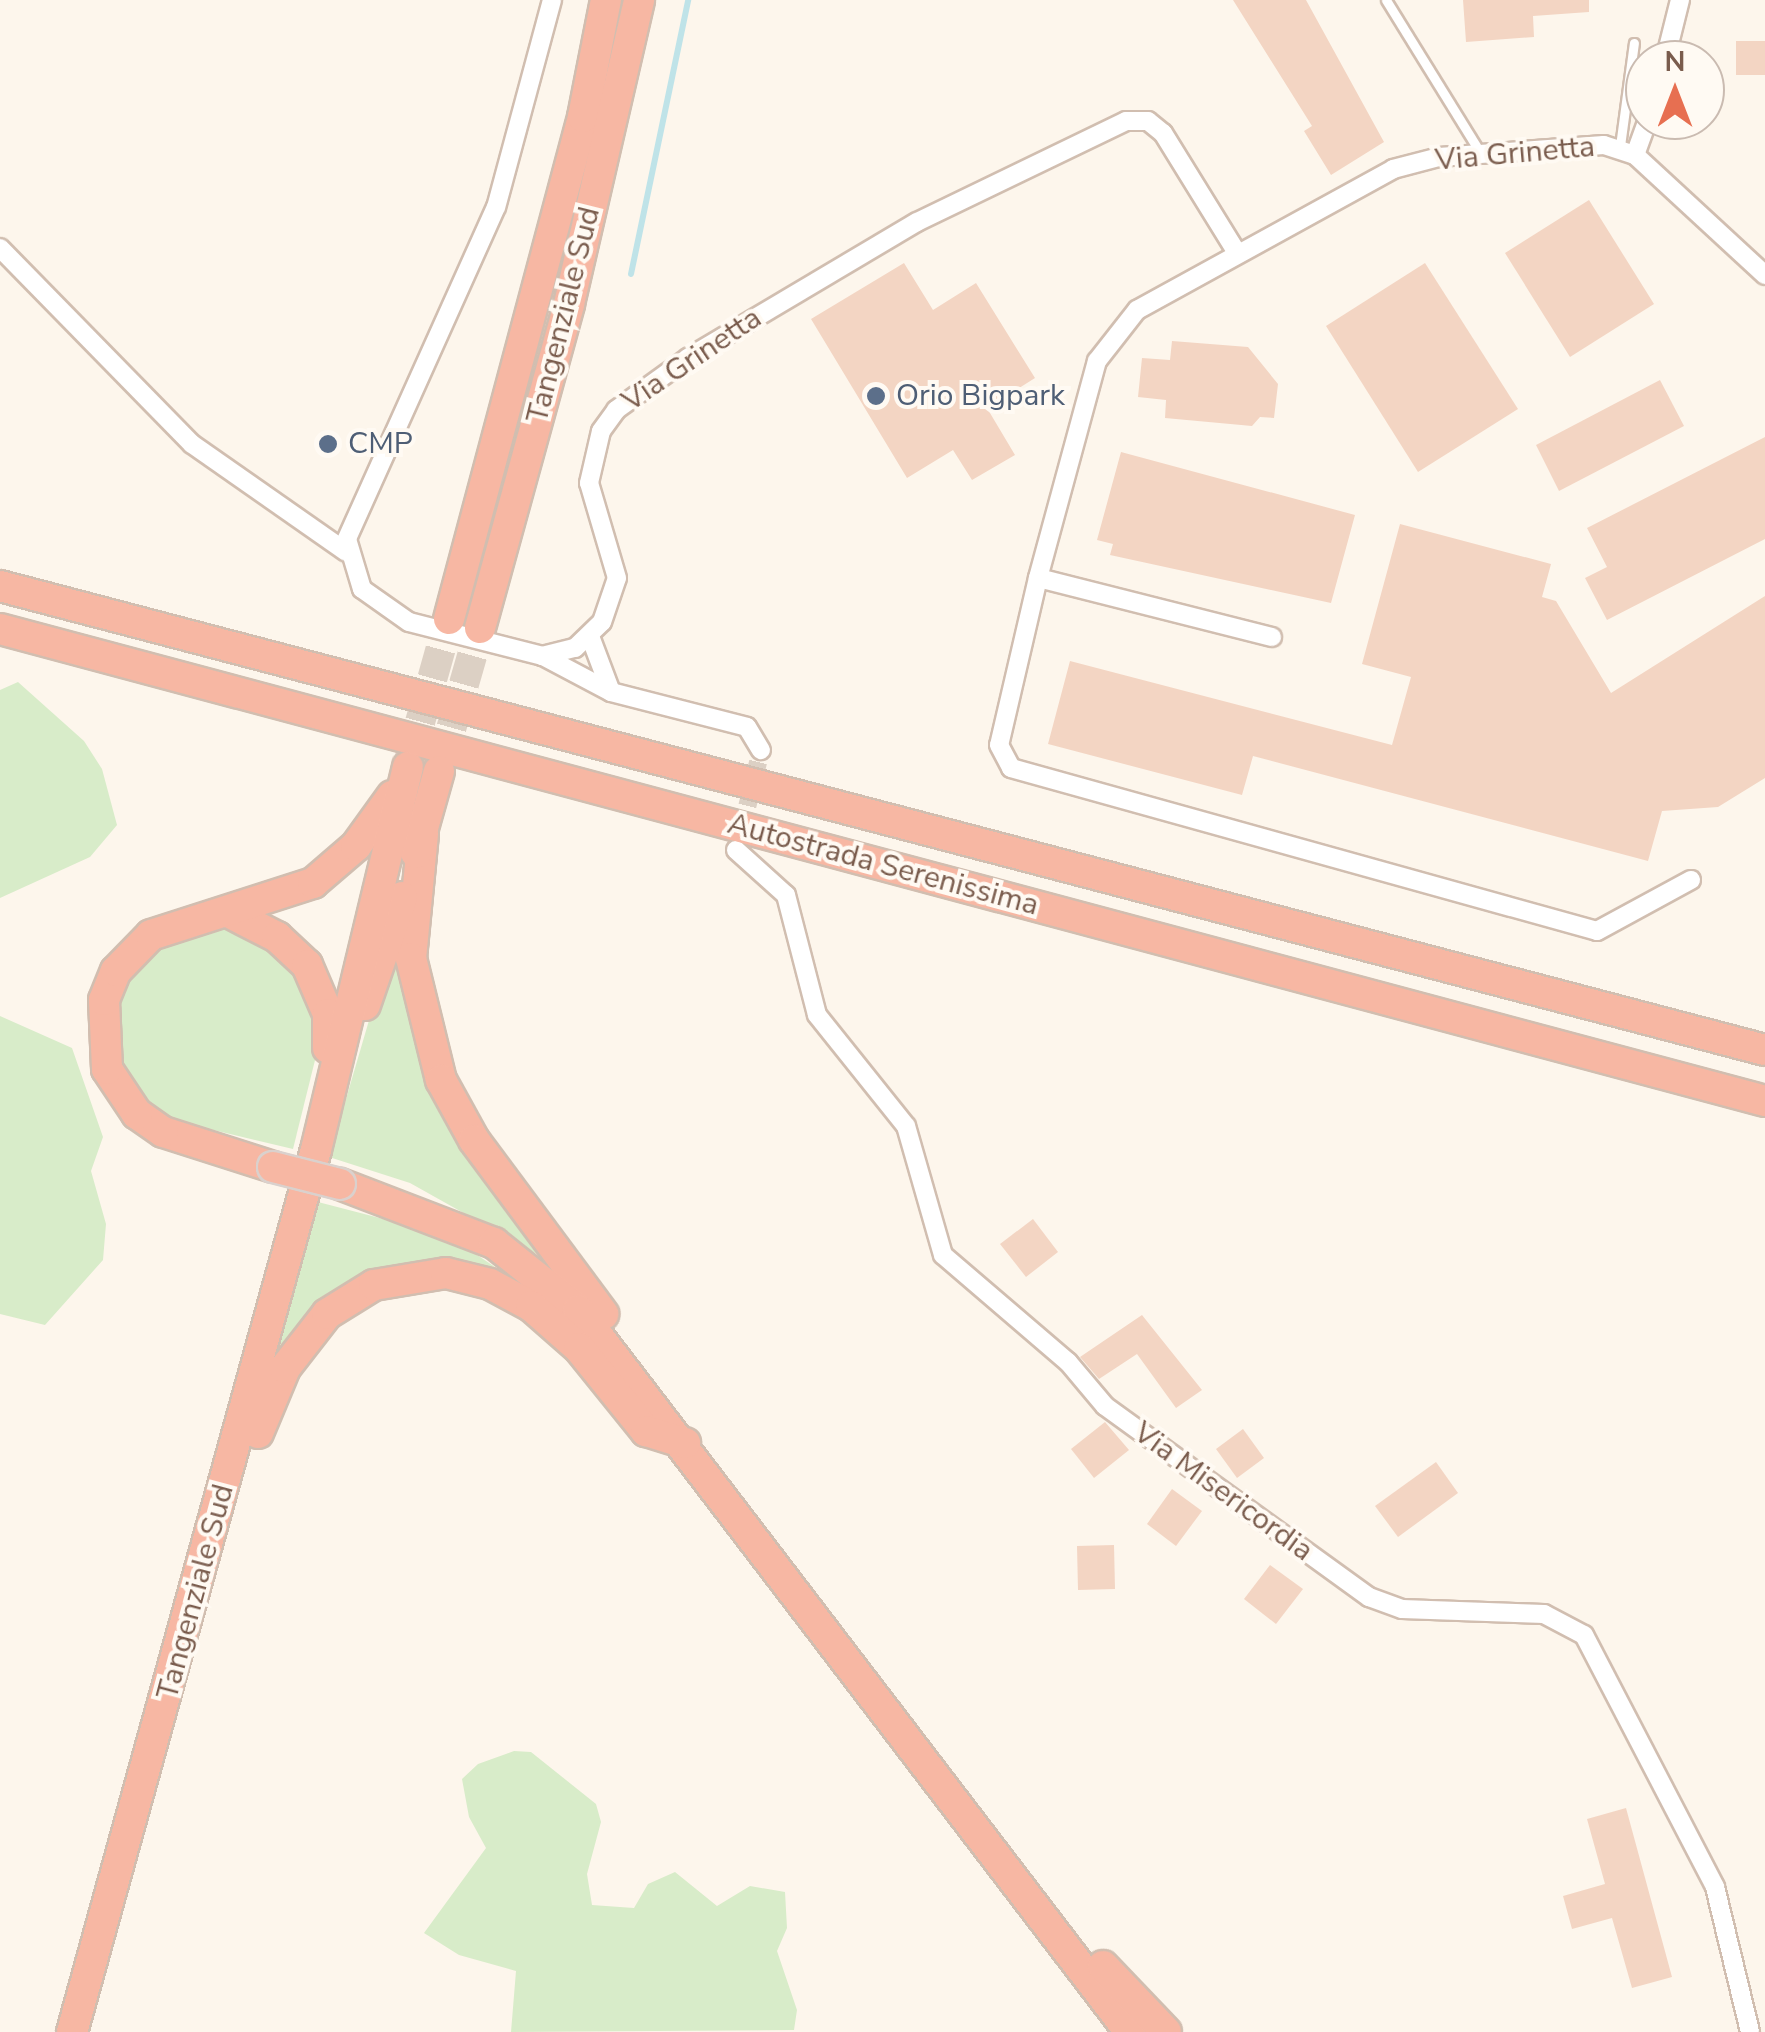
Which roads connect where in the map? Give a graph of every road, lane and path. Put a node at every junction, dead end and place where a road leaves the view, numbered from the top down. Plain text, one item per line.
1 (552, 0) edge
2 (606, 0) edge
3 (639, 0) edge
4 (1386, 0) edge
5 (1680, 0) edge
6 (1670, 40) edge
7 (1629, 140) edge
8 (1635, 140) edge
9 (1628, 150) junction
10 (1482, 155) junction
11 (0, 248) edge
12 (1236, 251) junction
13 (1765, 275) edge
14 (346, 552) junction
15 (1038, 578) junction
16 (0, 586) edge
17 (449, 619) tunnel mouth
18 (0, 628) edge
19 (480, 628) tunnel mouth
20 (590, 636) junction
21 (1272, 637) dead end
22 (542, 656) junction
23 (612, 692) junction
24 (762, 750) dead end
25 (439, 771) tunnel mouth
26 (423, 834) junction
27 (736, 850) dead end
28 (1690, 880) dead end
29 (230, 913) junction
30 (1765, 1050) edge
31 (1765, 1102) edge
32 (316, 1150) junction
33 (685, 1442) junction
34 (194, 1598) junction
35 (939, 1781) junction
36 (72, 2032) edge
37 (1130, 2032) edge
38 (1166, 2032) edge
39 (1750, 2032) edge

1 - 14 street
2 - 17 highway, Tangenziale Sud
3 - 19 highway, Tangenziale Sud
4 - 10 lane
5 - 6 street
7 - 9 lane
8 - 9 street
9 - 10 street, Via Grinetta
9 - 13 street, Via Grinetta
10 - 12 street, Via Grinetta
11 - 14 street
12 - 15 street, Via Grinetta
12 - 20 street, Via Grinetta
14 - 22 street
15 - 21 street
15 - 28 street, Via Grinetta
16 - 30 highway, Autostrada Serenissima
18 - 31 highway, Autostrada Serenissima
20 - 22 street
20 - 23 street
22 - 23 street
23 - 24 street
25 - 26 highway, Tangenziale Sud
26 - 32 highway, Tangenziale Sud
26 - 33 highway
27 - 39 street, Via Misericordia
29 - 32 highway
29 - 32 highway, Tangenziale Sud
29 - 33 highway, bridge
32 - 34 highway, Tangenziale Sud
33 - 34 highway
33 - 35 highway
34 - 36 highway, Tangenziale Sud
35 - 37 highway
35 - 38 highway

